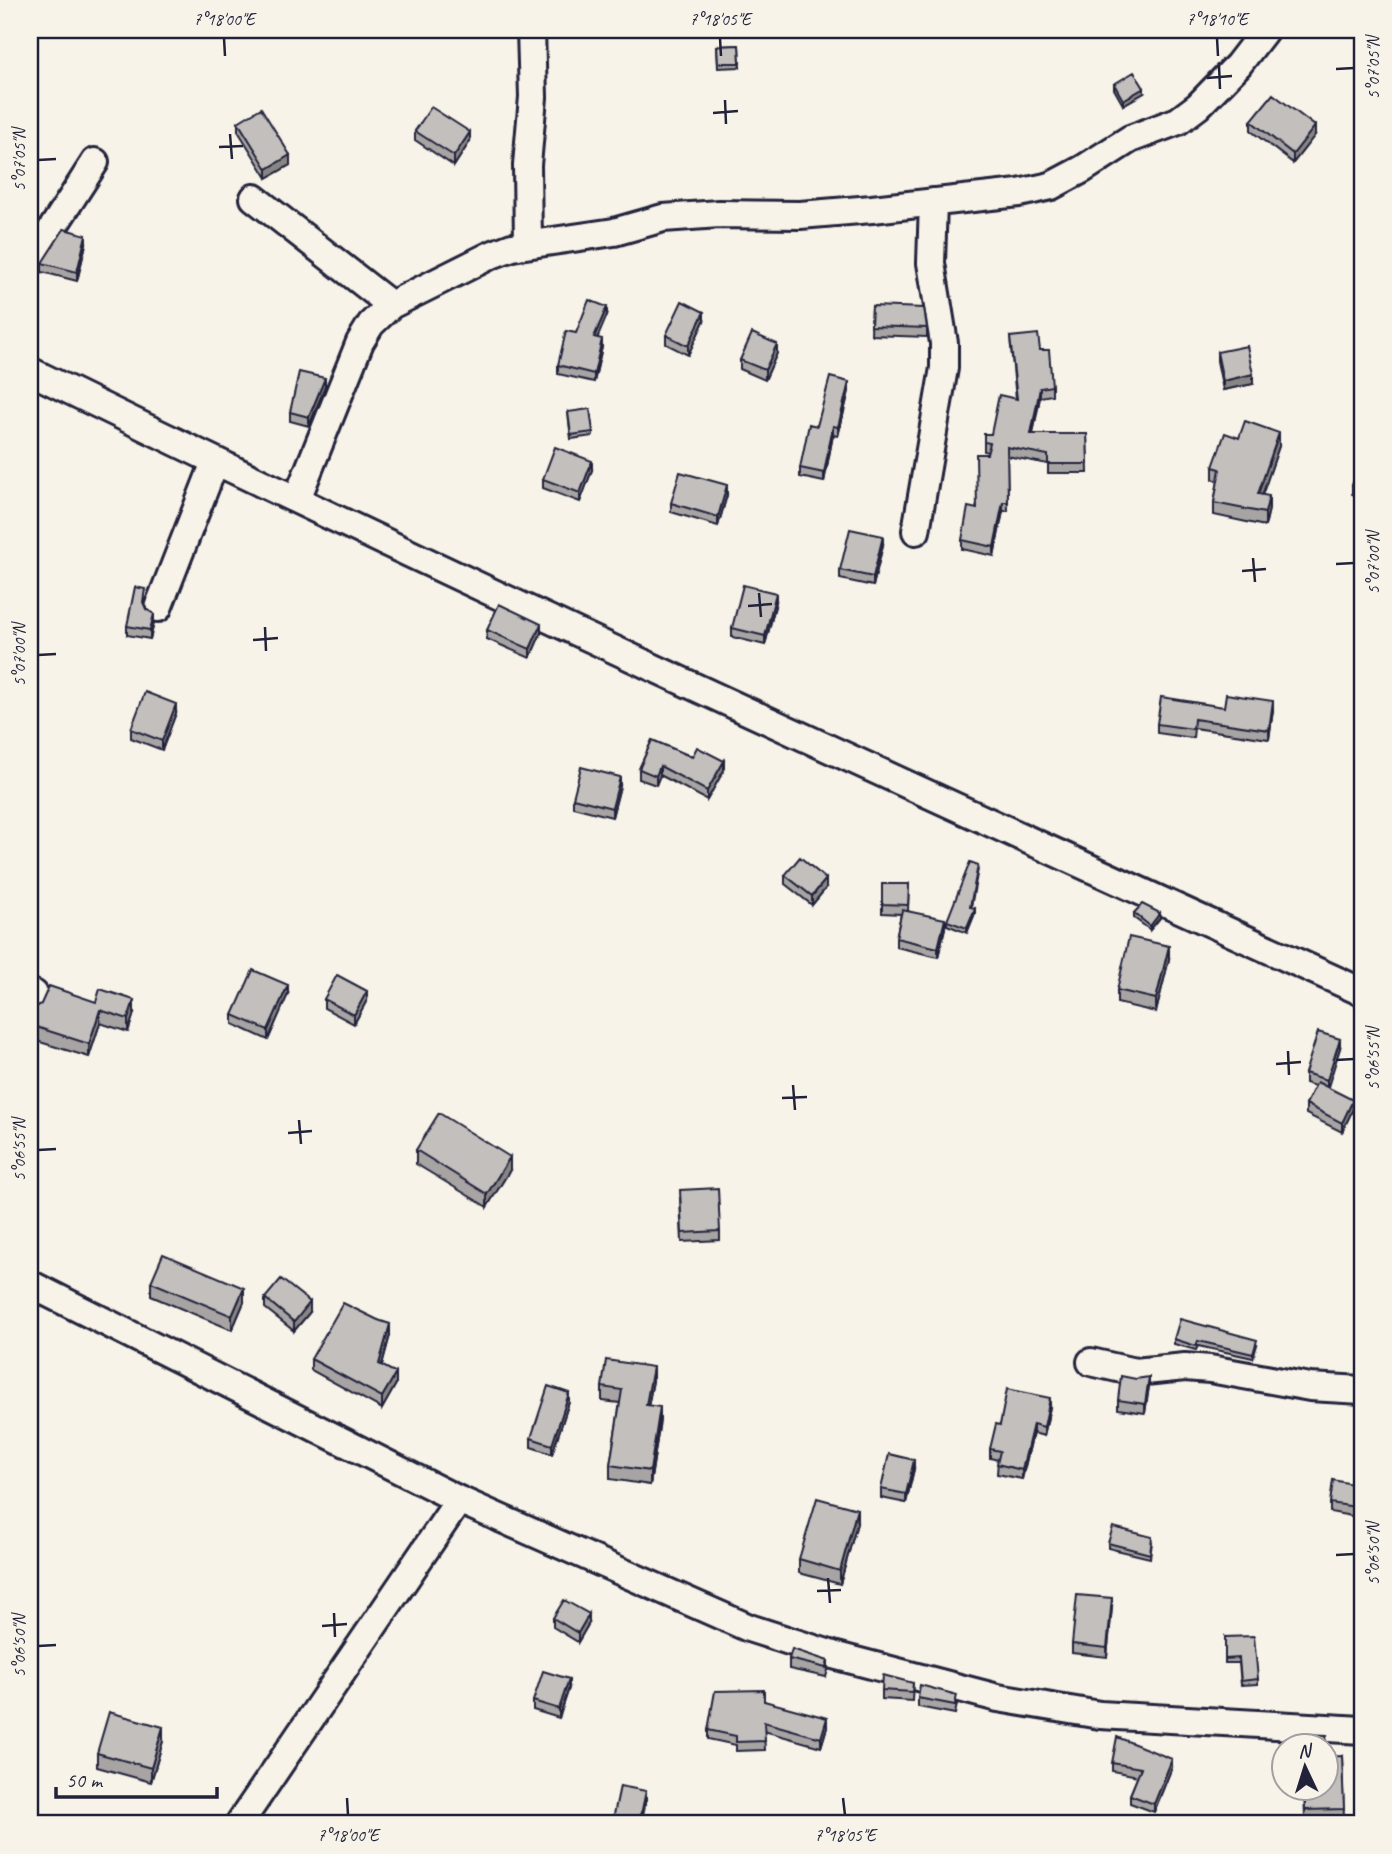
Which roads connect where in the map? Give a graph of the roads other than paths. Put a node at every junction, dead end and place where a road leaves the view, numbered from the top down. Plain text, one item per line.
1 (531, 30) edge
2 (1265, 30) edge
3 (95, 162) dead end
4 (254, 198) dead end
5 (933, 202) junction
6 (528, 244) junction
7 (30, 264) edge
8 (391, 305) junction
9 (30, 371) edge
10 (215, 462) junction
11 (297, 499) junction
12 (916, 531) dead end
13 (158, 608) dead end
14 (1362, 992) edge
15 (30, 1284) edge
16 (1091, 1362) dead end
17 (1362, 1390) edge
18 (459, 1500) junction
19 (1362, 1730) edge
20 (239, 1824) edge

1 - 6 street
2 - 5 street
3 - 7 street
4 - 8 street
5 - 6 street
5 - 12 street
6 - 8 street
8 - 11 street
9 - 10 street
10 - 11 street
10 - 13 street
11 - 14 street
15 - 18 street
16 - 17 street
18 - 19 street
18 - 20 street

